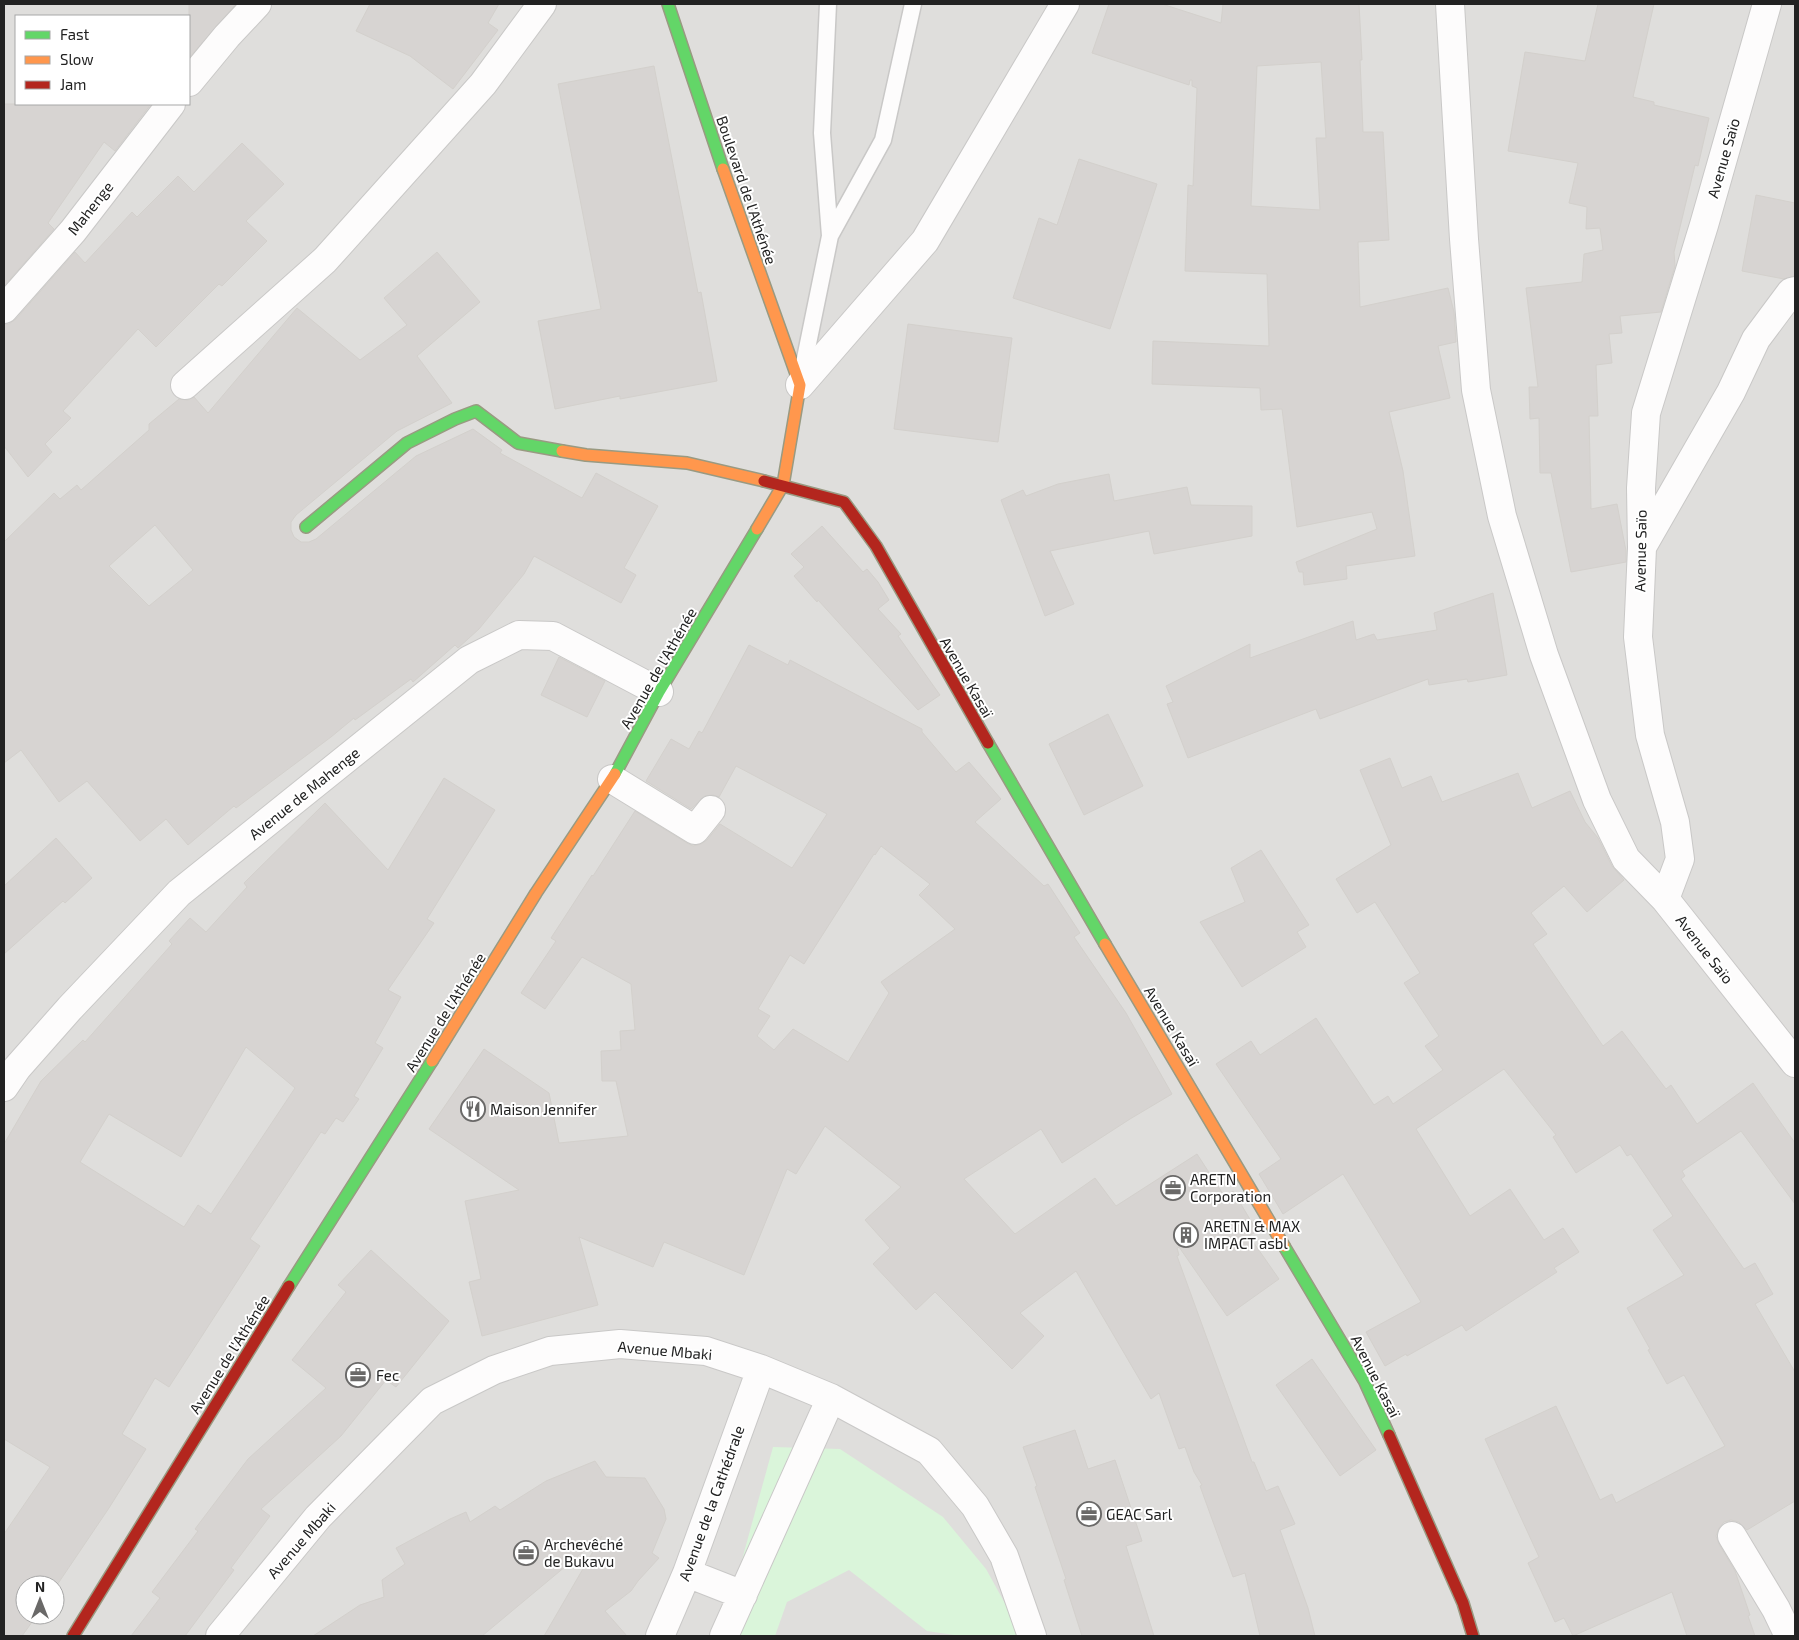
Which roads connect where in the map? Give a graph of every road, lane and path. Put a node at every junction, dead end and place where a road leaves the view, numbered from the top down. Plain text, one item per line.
1 (257, 4) edge
2 (542, 4) edge
3 (668, 4) edge
4 (828, 4) edge
5 (913, 4) edge
6 (1065, 4) edge
7 (1450, 4) edge
8 (1767, 4) edge
9 (190, 81) edge
10 (170, 105) edge
11 (830, 236) junction
12 (1795, 291) edge
13 (4, 309) edge
14 (185, 385) dead end
15 (800, 385) junction
16 (783, 485) junction
17 (306, 527) dead end
18 (1642, 548) junction
19 (659, 692) junction
20 (612, 779) junction
21 (711, 810) dead end
22 (1665, 898) junction
23 (1795, 1063) edge
24 (8, 1072) edge
25 (760, 1369) junction
26 (831, 1398) junction
27 (1732, 1536) dead end
28 (687, 1572) junction
29 (743, 1595) junction
30 (73, 1636) edge
31 (220, 1636) edge
32 (660, 1636) edge
33 (724, 1636) edge
34 (1032, 1636) edge
35 (1473, 1636) edge
36 (1789, 1636) edge

1 - 9 street
2 - 14 street
3 - 15 street, Boulevard de l'Athénée
4 - 11 lane
5 - 11 lane
6 - 15 street
7 - 22 street
8 - 18 street, Avenue Saïo
10 - 13 street, Mahenge
11 - 15 lane
12 - 18 street
15 - 16 street, Avenue de l'Athénée
16 - 17 street, Avenue Kasaï
16 - 19 street, Avenue de l'Athénée
16 - 35 street, Avenue Kasaï
18 - 22 street, Avenue Saïo
19 - 20 street, Avenue de l'Athénée
19 - 24 street, Avenue de Mahenge
20 - 21 street
20 - 30 street, Avenue de l'Athénée
22 - 23 street, Avenue Saïo
25 - 26 street, Avenue Mbaki
25 - 28 street, Avenue de la Cathédrale
25 - 31 street, Avenue Mbaki
26 - 29 street
26 - 34 street, Avenue Mbaki
27 - 36 street
28 - 29 street
28 - 32 street, Avenue de la Cathédrale
29 - 33 street

